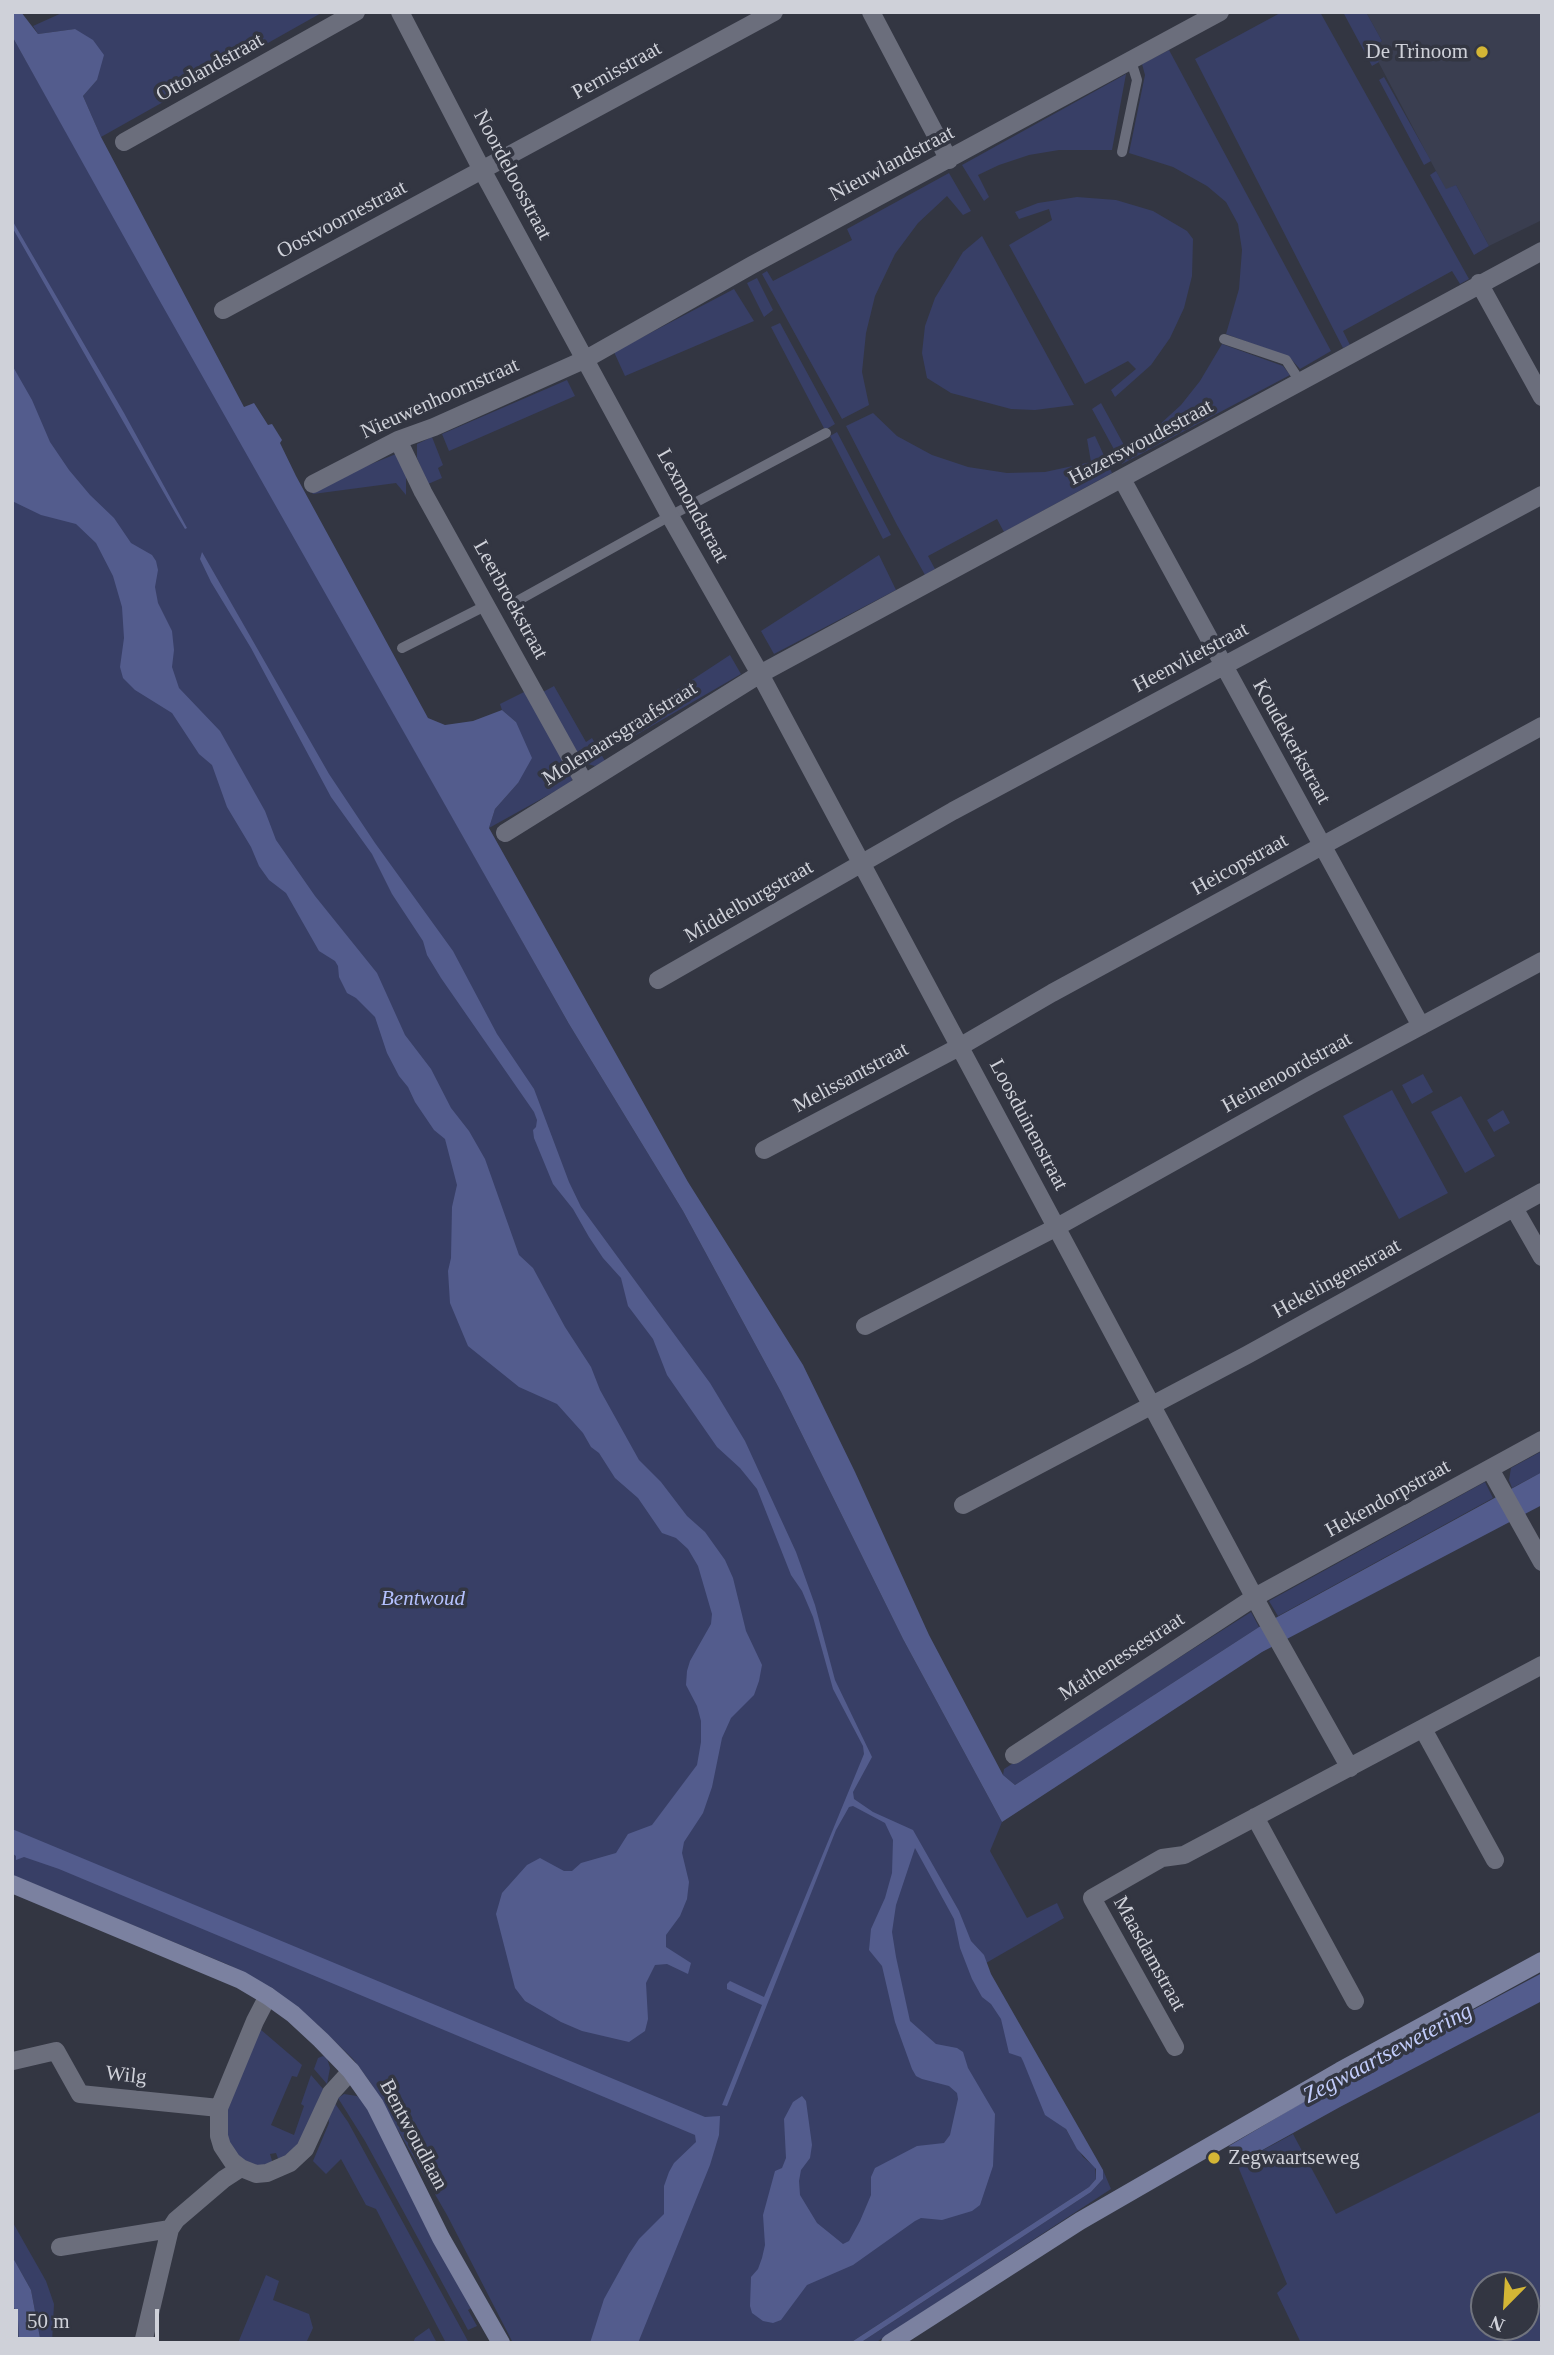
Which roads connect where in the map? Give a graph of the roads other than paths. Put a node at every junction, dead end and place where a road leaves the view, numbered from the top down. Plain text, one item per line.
1 (356, 12) edge
2 (400, 12) edge
3 (774, 12) edge
4 (871, 12) edge
5 (1220, 12) edge
6 (1131, 61) junction
7 (124, 142) dead end
8 (1122, 152) dead end
9 (948, 160) junction
10 (482, 170) junction
11 (1542, 251) edge
12 (1479, 283) junction
13 (223, 310) dead end
14 (1224, 339) dead end
15 (586, 359) junction
16 (1301, 383) junction
17 (1542, 397) edge
18 (826, 433) dead end
19 (398, 440) junction
20 (1122, 479) junction
21 (313, 484) dead end
22 (1542, 495) edge
23 (670, 516) junction
24 (519, 600) dead end
25 (487, 605) junction
26 (402, 648) dead end
27 (1224, 666) junction
28 (760, 674) junction
29 (1542, 726) edge
30 (584, 782) junction
31 (505, 833) dead end
32 (1322, 846) junction
33 (862, 863) junction
34 (1542, 961) edge
35 (658, 980) dead end
36 (1421, 1026) junction
37 (961, 1046) junction
38 (764, 1150) dead end
39 (1542, 1192) edge
40 (1514, 1208) junction
41 (1057, 1227) junction
42 (1542, 1257) edge
43 (865, 1326) dead end
44 (1153, 1405) junction
45 (1542, 1440) edge
46 (1490, 1469) junction
47 (963, 1505) dead end
48 (1542, 1562) edge
49 (1255, 1597) junction
50 (1542, 1665) edge
51 (1423, 1729) junction
52 (1014, 1755) dead end
53 (1350, 1769) junction
54 (1255, 1817) junction
55 (1494, 1860) dead end
56 (12, 1884) edge
57 (1542, 1961) edge
58 (268, 1996) junction
59 (1355, 2001) dead end
60 (1175, 2047) dead end
61 (13, 2061) edge
62 (351, 2071) junction
63 (219, 2108) junction
64 (241, 2168) junction
65 (170, 2229) junction
66 (60, 2248) dead end
67 (902, 2340) edge
68 (143, 2343) edge
69 (501, 2343) edge

1 - 7 street, Ottolandstraat
2 - 10 street, Noordeloosstraat
3 - 10 street, Pernisstraat
4 - 9 street
5 - 6 street, Nieuwlandstraat
6 - 8 lane
6 - 9 street, Nieuwlandstraat
9 - 15 street, Nieuwlandstraat
10 - 13 street, Oostvoornestraat
10 - 15 street, Noordeloosstraat
11 - 12 street, Hazerswoudestraat
12 - 16 street, Hazerswoudestraat
12 - 17 street
14 - 16 lane
15 - 19 street, Nieuwenhoornstraat
15 - 23 street, Lexmondstraat
16 - 20 street, Hazerswoudestraat
18 - 23 lane
19 - 21 street, Nieuwenhoornstraat
19 - 25 street, Leerbroekstraat
20 - 27 street, Koudekerkstraat
20 - 28 street, Hazerswoudestraat
22 - 27 street, Heenvlietstraat
23 - 24 lane
23 - 28 street, Lexmondstraat
25 - 26 lane
25 - 30 street, Leerbroekstraat
27 - 32 street, Koudekerkstraat
27 - 33 street, Heenvlietstraat
28 - 30 street, Molenaarsgraafstraat
28 - 33 street, Loosduinenstraat
29 - 32 street, Heicopstraat
30 - 31 street, Molenaarsgraafstraat
32 - 36 street, Koudekerkstraat
32 - 37 street, Heicopstraat
33 - 35 street, Middelburgstraat
33 - 37 street, Loosduinenstraat
34 - 36 street, Heinenoordstraat
36 - 41 street, Heinenoordstraat
37 - 38 street, Melissantstraat
37 - 41 street, Loosduinenstraat
39 - 40 street, Hekelingenstraat
40 - 42 street
40 - 44 street, Hekelingenstraat
41 - 43 street, Heinenoordstraat
41 - 44 street, Loosduinenstraat
44 - 47 street, Hekelingenstraat
44 - 49 street, Loosduinenstraat
45 - 46 street, Hekendorpstraat
46 - 48 street
46 - 49 street, Hekendorpstraat
49 - 52 street, Mathenessestraat
49 - 53 street
50 - 51 street, Maasdamstraat
51 - 53 street, Maasdamstraat
51 - 55 street
53 - 54 street, Maasdamstraat
54 - 59 street
54 - 60 street, Maasdamstraat
56 - 58 main road, Bentwoudlaan
57 - 67 main road
58 - 62 main road, Bentwoudlaan
58 - 63 street
61 - 63 street, Wilg
62 - 64 street
62 - 69 main road, Bentwoudlaan
63 - 64 street
64 - 65 street
65 - 66 street
65 - 68 street

